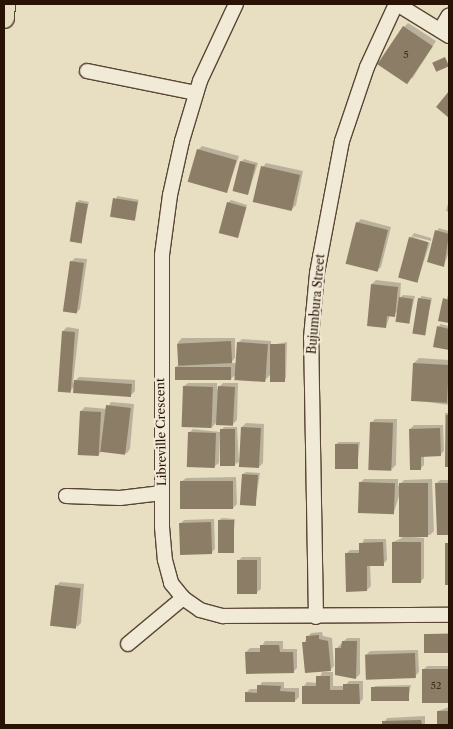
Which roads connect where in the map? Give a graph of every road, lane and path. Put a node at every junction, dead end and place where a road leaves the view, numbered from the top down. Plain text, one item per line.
1 (5, 4) edge
2 (236, 4) edge
3 (396, 4) edge
4 (449, 16) edge
5 (4, 18) edge
6 (445, 33) edge
7 (87, 71) dead end
8 (196, 93) junction
9 (162, 493) junction
10 (66, 496) dead end
11 (183, 598) junction
12 (449, 614) edge
13 (316, 617) junction
14 (128, 644) dead end

1 - 5 highway
2 - 8 street, Libreville Crescent
3 - 6 street
3 - 13 street, Bujumbura Street
4 - 6 street
7 - 8 street
8 - 9 street, Libreville Crescent
9 - 10 street
9 - 11 street, Libreville Crescent
11 - 13 street, Libreville Crescent
11 - 14 street
12 - 13 street, Libreville Crescent

